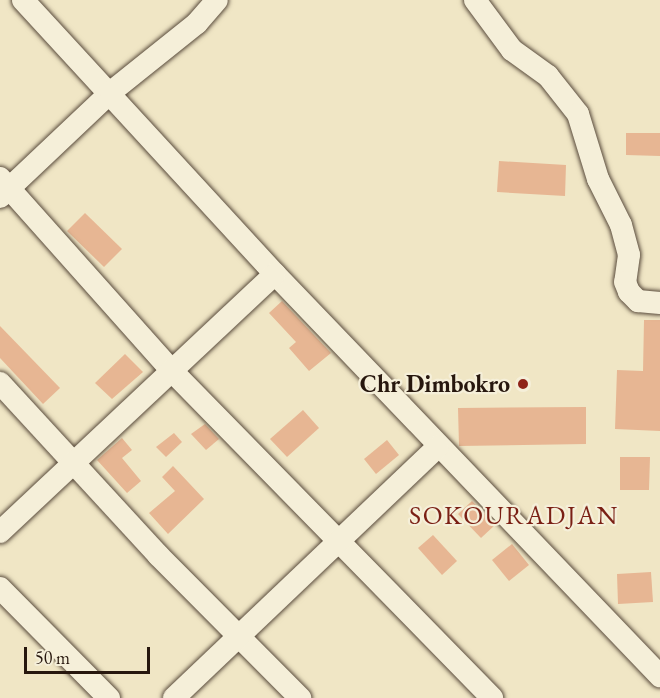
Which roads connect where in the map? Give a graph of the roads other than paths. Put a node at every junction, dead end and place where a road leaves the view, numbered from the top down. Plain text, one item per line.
1 (23, 0) edge
2 (217, 0) edge
3 (475, 0) edge
4 (111, 92) junction
5 (3, 188) edge
6 (275, 274) junction
7 (660, 303) edge
8 (171, 370) junction
9 (0, 383) edge
10 (438, 447) junction
11 (72, 462) junction
12 (0, 532) edge
13 (341, 540) junction
14 (0, 588) edge
15 (239, 634) junction
16 (660, 676) edge
17 (109, 698) edge
18 (174, 698) edge
19 (300, 698) edge
20 (492, 698) edge

1 - 4 street
2 - 4 street
3 - 7 street
4 - 5 street
4 - 6 street
5 - 8 street
6 - 8 street
6 - 10 street
8 - 11 street
8 - 13 street
9 - 11 street
10 - 13 street
10 - 16 street
11 - 12 street
11 - 15 street
13 - 15 street
13 - 20 street
14 - 17 street
15 - 18 street
15 - 19 street

